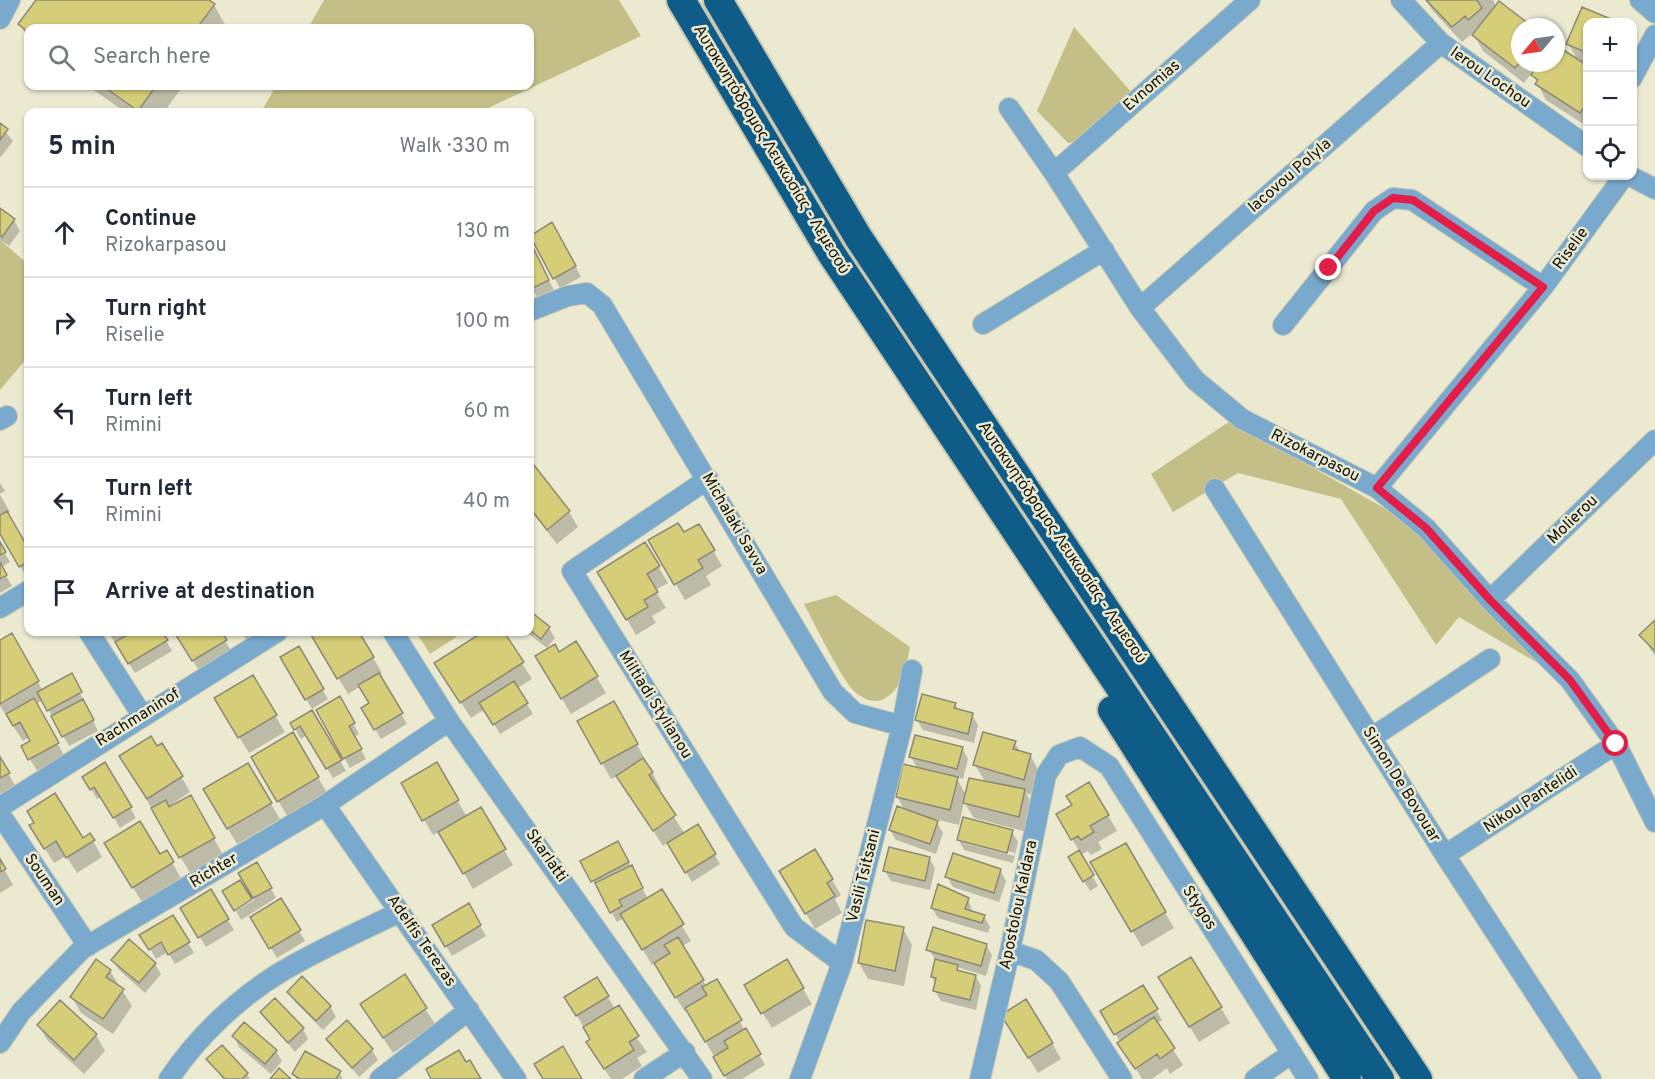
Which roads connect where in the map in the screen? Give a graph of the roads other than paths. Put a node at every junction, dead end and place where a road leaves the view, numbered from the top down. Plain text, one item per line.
1 (10, 0) edge
2 (681, 0) edge
3 (718, 0) edge
4 (1250, 0) edge
5 (1401, 0) edge
6 (1640, 0) edge
7 (1655, 13) edge
8 (0, 19) edge
9 (1655, 35) edge
10 (1441, 44) junction
11 (1635, 72) edge
12 (1009, 108) dead end
13 (1583, 144) edge
14 (1054, 173) junction
15 (1621, 180) edge
16 (1637, 180) edge
17 (1655, 189) edge
18 (1104, 250) junction
19 (831, 253) junction
20 (1543, 287) junction
21 (1140, 308) junction
22 (534, 309) edge
23 (983, 324) dead end
24 (1283, 325) dead end
25 (1655, 440) edge
26 (708, 479) junction
27 (1377, 488) junction
28 (1215, 489) dead end
29 (24, 593) edge
30 (1490, 600) junction
31 (0, 608) edge
32 (92, 636) edge
33 (271, 636) edge
34 (396, 636) edge
35 (1490, 659) dead end
36 (912, 669) dead end
37 (142, 715) junction
38 (449, 721) junction
39 (902, 726) junction
40 (1371, 738) junction
41 (1616, 744) junction
42 (1080, 747) joint
43 (325, 805) junction
44 (0, 807) edge
45 (0, 814) edge
46 (1655, 822) edge
47 (1445, 855) junction
48 (1267, 908) junction
49 (400, 912) junction
50 (88, 946) junction
51 (1010, 951) junction
52 (842, 963) junction
53 (469, 1010) junction
54 (0, 1043) edge
55 (685, 1053) junction
56 (1292, 1053) junction
57 (1416, 1074) edge
58 (169, 1079) edge
59 (380, 1079) edge
60 (516, 1079) edge
61 (644, 1079) edge
62 (702, 1079) edge
63 (800, 1079) edge
64 (980, 1079) edge
65 (1122, 1079) edge
66 (1255, 1079) edge
67 (1308, 1079) edge
68 (1347, 1079) edge
69 (1363, 1079) edge
70 (1380, 1079) edge
71 (1591, 1079) edge

1 - 8 street
2 - 19 highway, Αυτοκινητόδρομος Λευκωσίας - Λεμεσού
3 - 57 highway, Αυτοκινητόδρομος Λευκωσίας - Λεμεσού
4 - 14 street, Evnomias
5 - 10 street, Ierou Lochou
6 - 7 street
9 - 11 street
10 - 13 street, Ierou Lochou
10 - 21 street, Iacovou Polyla
12 - 14 street, Rizokarpasou
14 - 18 street, Rizokarpasou
15 - 20 street, Riselie
16 - 17 street
18 - 21 street, Rizokarpasou
18 - 23 street
19 - 48 highway, Αυτοκινητόδρομος Λευκωσίας - Λεμεσού
19 - 68 highway
20 - 24 street
20 - 27 street, Riselie
21 - 27 street, Rizokarpasou
22 - 26 street, Michalaki Savva
25 - 30 street, Molierou
26 - 39 street, Michalaki Savva
26 - 52 street, Miltiadi Stylianou
27 - 30 street, Rizokarpasou
28 - 40 street, Simon De Bovouar
29 - 31 street
30 - 41 street, Rizokarpasou
32 - 37 street
33 - 37 street, Rachmaninof
34 - 38 street, Skarlatti
35 - 40 street
36 - 39 street, Vasili Tsitsani
37 - 44 street, Rachmaninof
38 - 43 street, Richter
38 - 55 street, Skarlatti
39 - 52 street, Vasili Tsitsani
40 - 47 street, Simon De Bovouar
41 - 46 street, Rizokarpasou
41 - 47 street, Nikou Pantelidi
42 - 51 street, Apostolou Kaldara
42 - 56 street, Stygos
43 - 49 street, Adelfis Terezas
43 - 50 street, Richter
45 - 50 street, Souman
47 - 71 street, Simon De Bovouar
48 - 69 highway
48 - 70 highway, Αυτοκινητόδρομος Λευκωσίας - Λεμεσού
49 - 53 street, Adelfis Terezas
49 - 58 street
50 - 54 street, Richter
51 - 64 street, Apostolou Kaldara
51 - 65 street
52 - 63 street, Vasili Tsitsani
53 - 59 street
53 - 60 street, Adelfis Terezas
55 - 61 street
55 - 62 street, Skarlatti
56 - 66 street
56 - 67 street, Stygos

